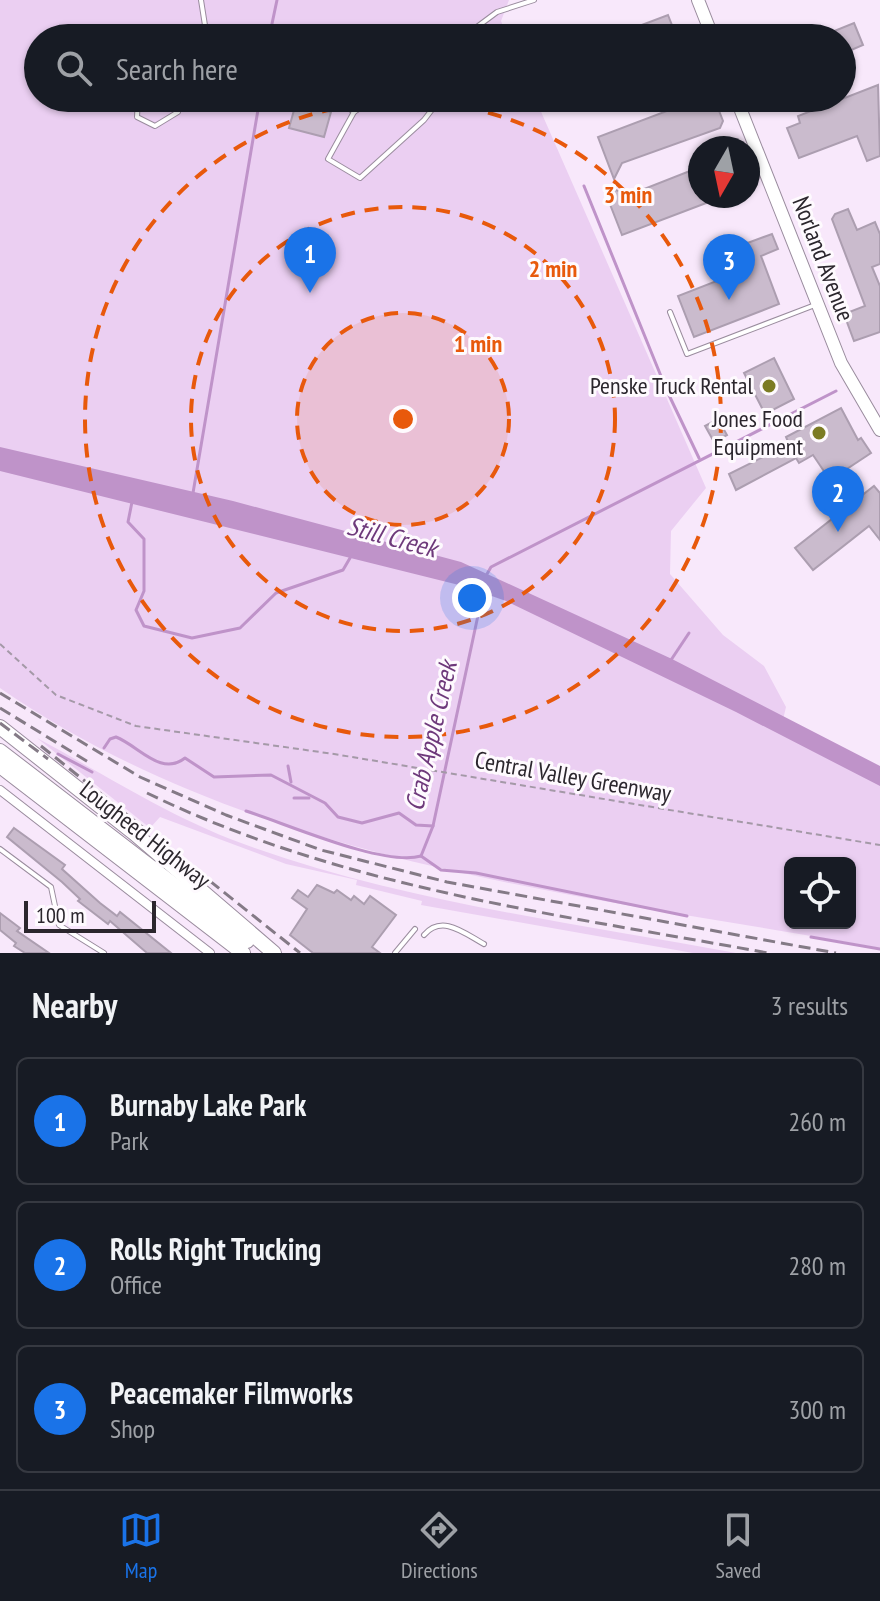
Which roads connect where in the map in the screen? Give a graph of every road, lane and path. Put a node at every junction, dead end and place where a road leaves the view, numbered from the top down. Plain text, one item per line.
1 (201, 0) edge
2 (534, 0) edge
3 (698, 0) edge
4 (204, 24) edge
5 (481, 24) edge
6 (707, 24) edge
7 (137, 112) edge
8 (178, 112) edge
9 (354, 112) edge
10 (430, 112) edge
11 (742, 112) edge
12 (817, 304) junction
13 (670, 312) dead end
14 (880, 430) edge
15 (0, 644) edge
16 (0, 727) edge
17 (0, 751) edge
18 (0, 766) edge
19 (0, 790) edge
20 (880, 845) edge
21 (0, 849) edge
22 (415, 929) dead end
23 (424, 935) dead end
24 (484, 944) dead end
25 (104, 953) edge
26 (210, 953) edge
27 (243, 953) edge
28 (263, 953) edge
29 (274, 953) edge
30 (395, 953) edge

1 - 4 lane
2 - 5 lane
3 - 6 street
7 - 8 lane
9 - 10 lane
11 - 12 street, Norland Avenue
12 - 13 lane
12 - 14 street, Norland Avenue
15 - 20 path, Central Valley Greenway
16 - 29 main road
17 - 28 main road, Lougheed Highway
18 - 27 main road, Lougheed Highway
19 - 26 street
21 - 25 lane
22 - 30 lane
23 - 24 lane

